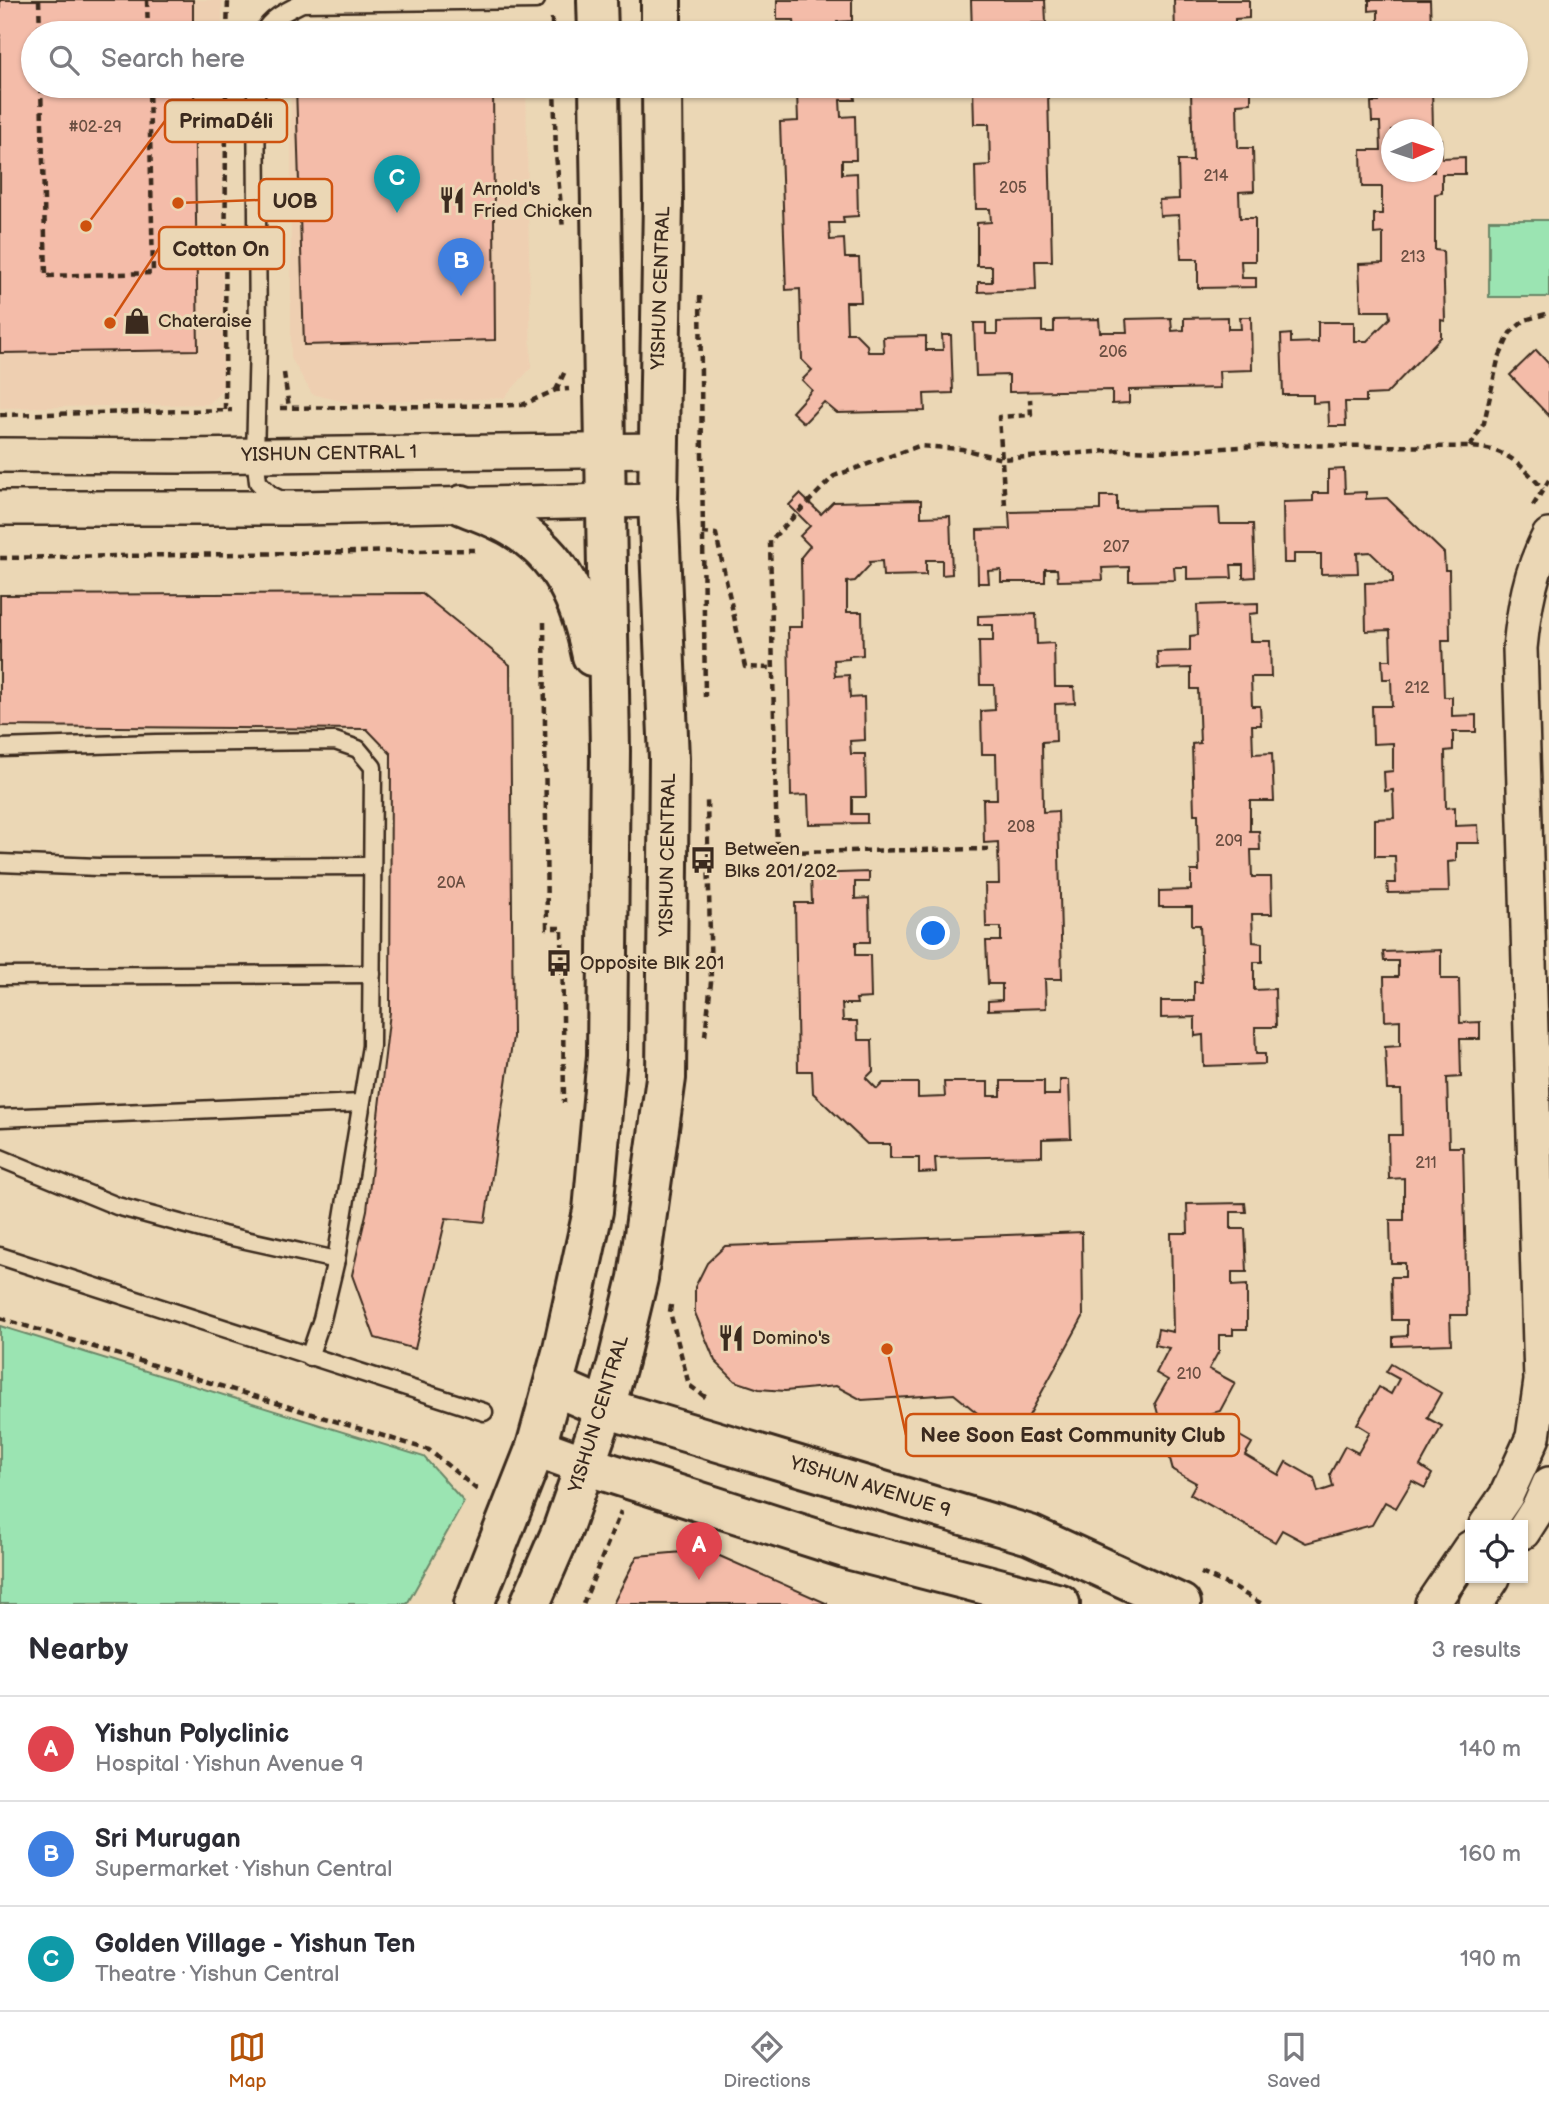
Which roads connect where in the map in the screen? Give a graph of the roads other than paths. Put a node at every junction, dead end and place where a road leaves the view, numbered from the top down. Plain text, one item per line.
1 (536, 0) edge
2 (597, 0) edge
3 (661, 0) edge
4 (273, 21) edge
5 (598, 21) edge
6 (661, 21) edge
7 (256, 98) edge
8 (599, 98) edge
9 (662, 98) edge
10 (659, 450) junction
11 (604, 452) junction
12 (255, 455) junction
13 (0, 456) edge
14 (658, 500) junction
15 (605, 502) junction
16 (462, 505) junction
17 (0, 508) edge
18 (300, 508) junction
19 (1549, 536) edge
20 (0, 748) edge
21 (610, 751) junction
22 (0, 863) edge
23 (372, 866) junction
24 (372, 974) junction
25 (0, 976) edge
26 (361, 1103) junction
27 (0, 1118) edge
28 (0, 1158) edge
29 (0, 1256) edge
30 (336, 1260) junction
31 (309, 1357) junction
32 (554, 1387) junction
33 (605, 1408) junction
34 (484, 1412) dead end
35 (536, 1447) junction
36 (585, 1465) junction
37 (1549, 1484) edge
38 (1489, 1520) edge
39 (1528, 1524) edge
40 (1465, 1555) edge
41 (1490, 1583) edge
42 (474, 1604) edge
43 (530, 1604) edge
44 (1060, 1604) edge
45 (1181, 1604) edge
46 (1432, 1604) edge
47 (1476, 1604) edge

1 - 4 lane
2 - 5 main road
3 - 6 main road
7 - 12 lane
8 - 11 main road
9 - 10 main road, YISHUN CENTRAL
10 - 11 street, YISHUN CENTRAL 1
10 - 14 main road, YISHUN CENTRAL
11 - 12 street, YISHUN CENTRAL 1
11 - 15 main road
12 - 13 street, YISHUN CENTRAL 1
12 - 18 lane
14 - 15 street
14 - 33 main road, YISHUN CENTRAL
15 - 16 street
15 - 21 main road
16 - 18 street
16 - 21 main road
17 - 18 street
19 - 38 street
20 - 23 lane
21 - 32 main road
22 - 23 lane
23 - 24 lane
24 - 25 lane
24 - 26 lane
26 - 27 lane
26 - 30 lane
28 - 30 lane
29 - 31 lane
30 - 31 lane
31 - 34 lane
32 - 33 main road, YISHUN AVENUE 9
32 - 35 main road
33 - 36 main road, YISHUN CENTRAL
33 - 45 main road, YISHUN AVENUE 9
35 - 36 main road
35 - 42 main road
36 - 43 main road, YISHUN CENTRAL
36 - 44 main road
37 - 39 street
40 - 46 street
41 - 47 street

